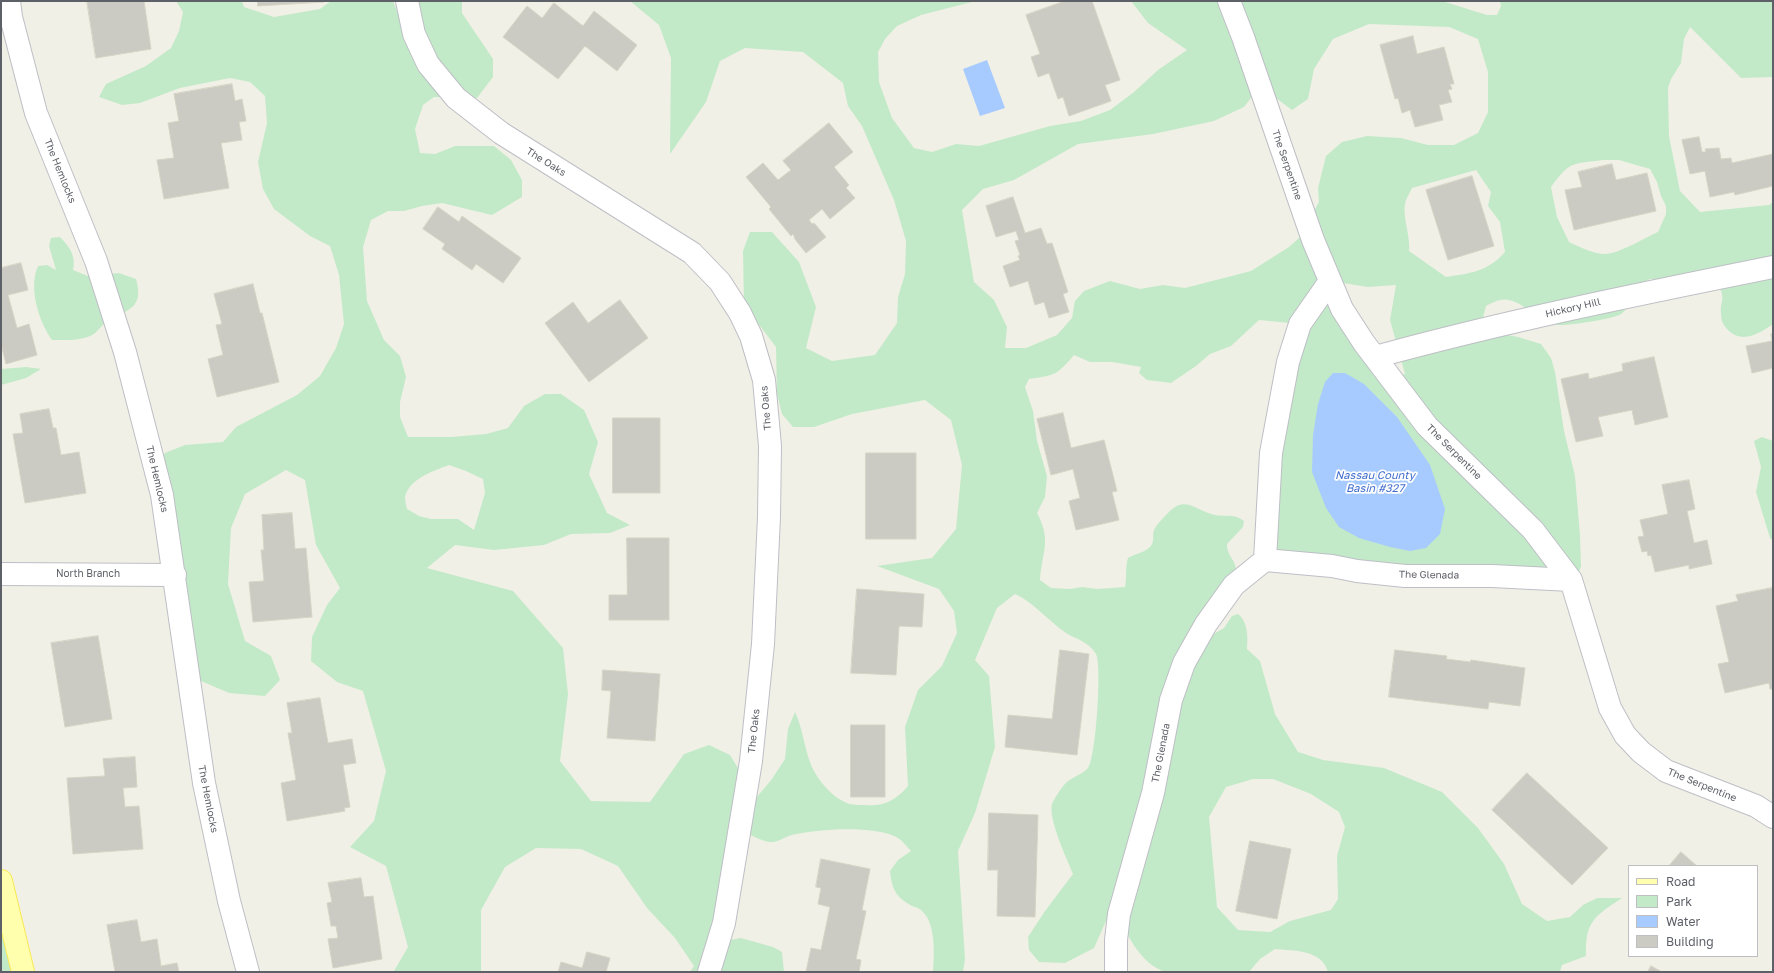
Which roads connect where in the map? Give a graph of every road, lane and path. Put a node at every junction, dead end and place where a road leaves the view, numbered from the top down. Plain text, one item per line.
1 (9, 1) edge
2 (407, 1) edge
3 (1229, 1) edge
4 (1773, 267) edge
5 (1330, 280) junction
6 (1375, 357) junction
7 (1265, 560) junction
8 (1, 574) edge
9 (175, 575) junction
10 (1571, 580) junction
11 (1773, 817) edge
12 (1, 881) edge
13 (23, 972) edge
14 (248, 972) edge
15 (709, 972) edge
16 (1116, 972) edge

1 - 9 street, The Hemlocks
2 - 15 street, The Oaks
3 - 5 street, The Serpentine
4 - 6 street, Hickory Hill
5 - 6 street, The Serpentine
5 - 7 street
6 - 10 street, The Serpentine
7 - 10 street, The Glenada
7 - 16 street, The Glenada
8 - 9 street, North Branch
9 - 14 street, The Hemlocks
10 - 11 street, The Serpentine
12 - 13 main road

